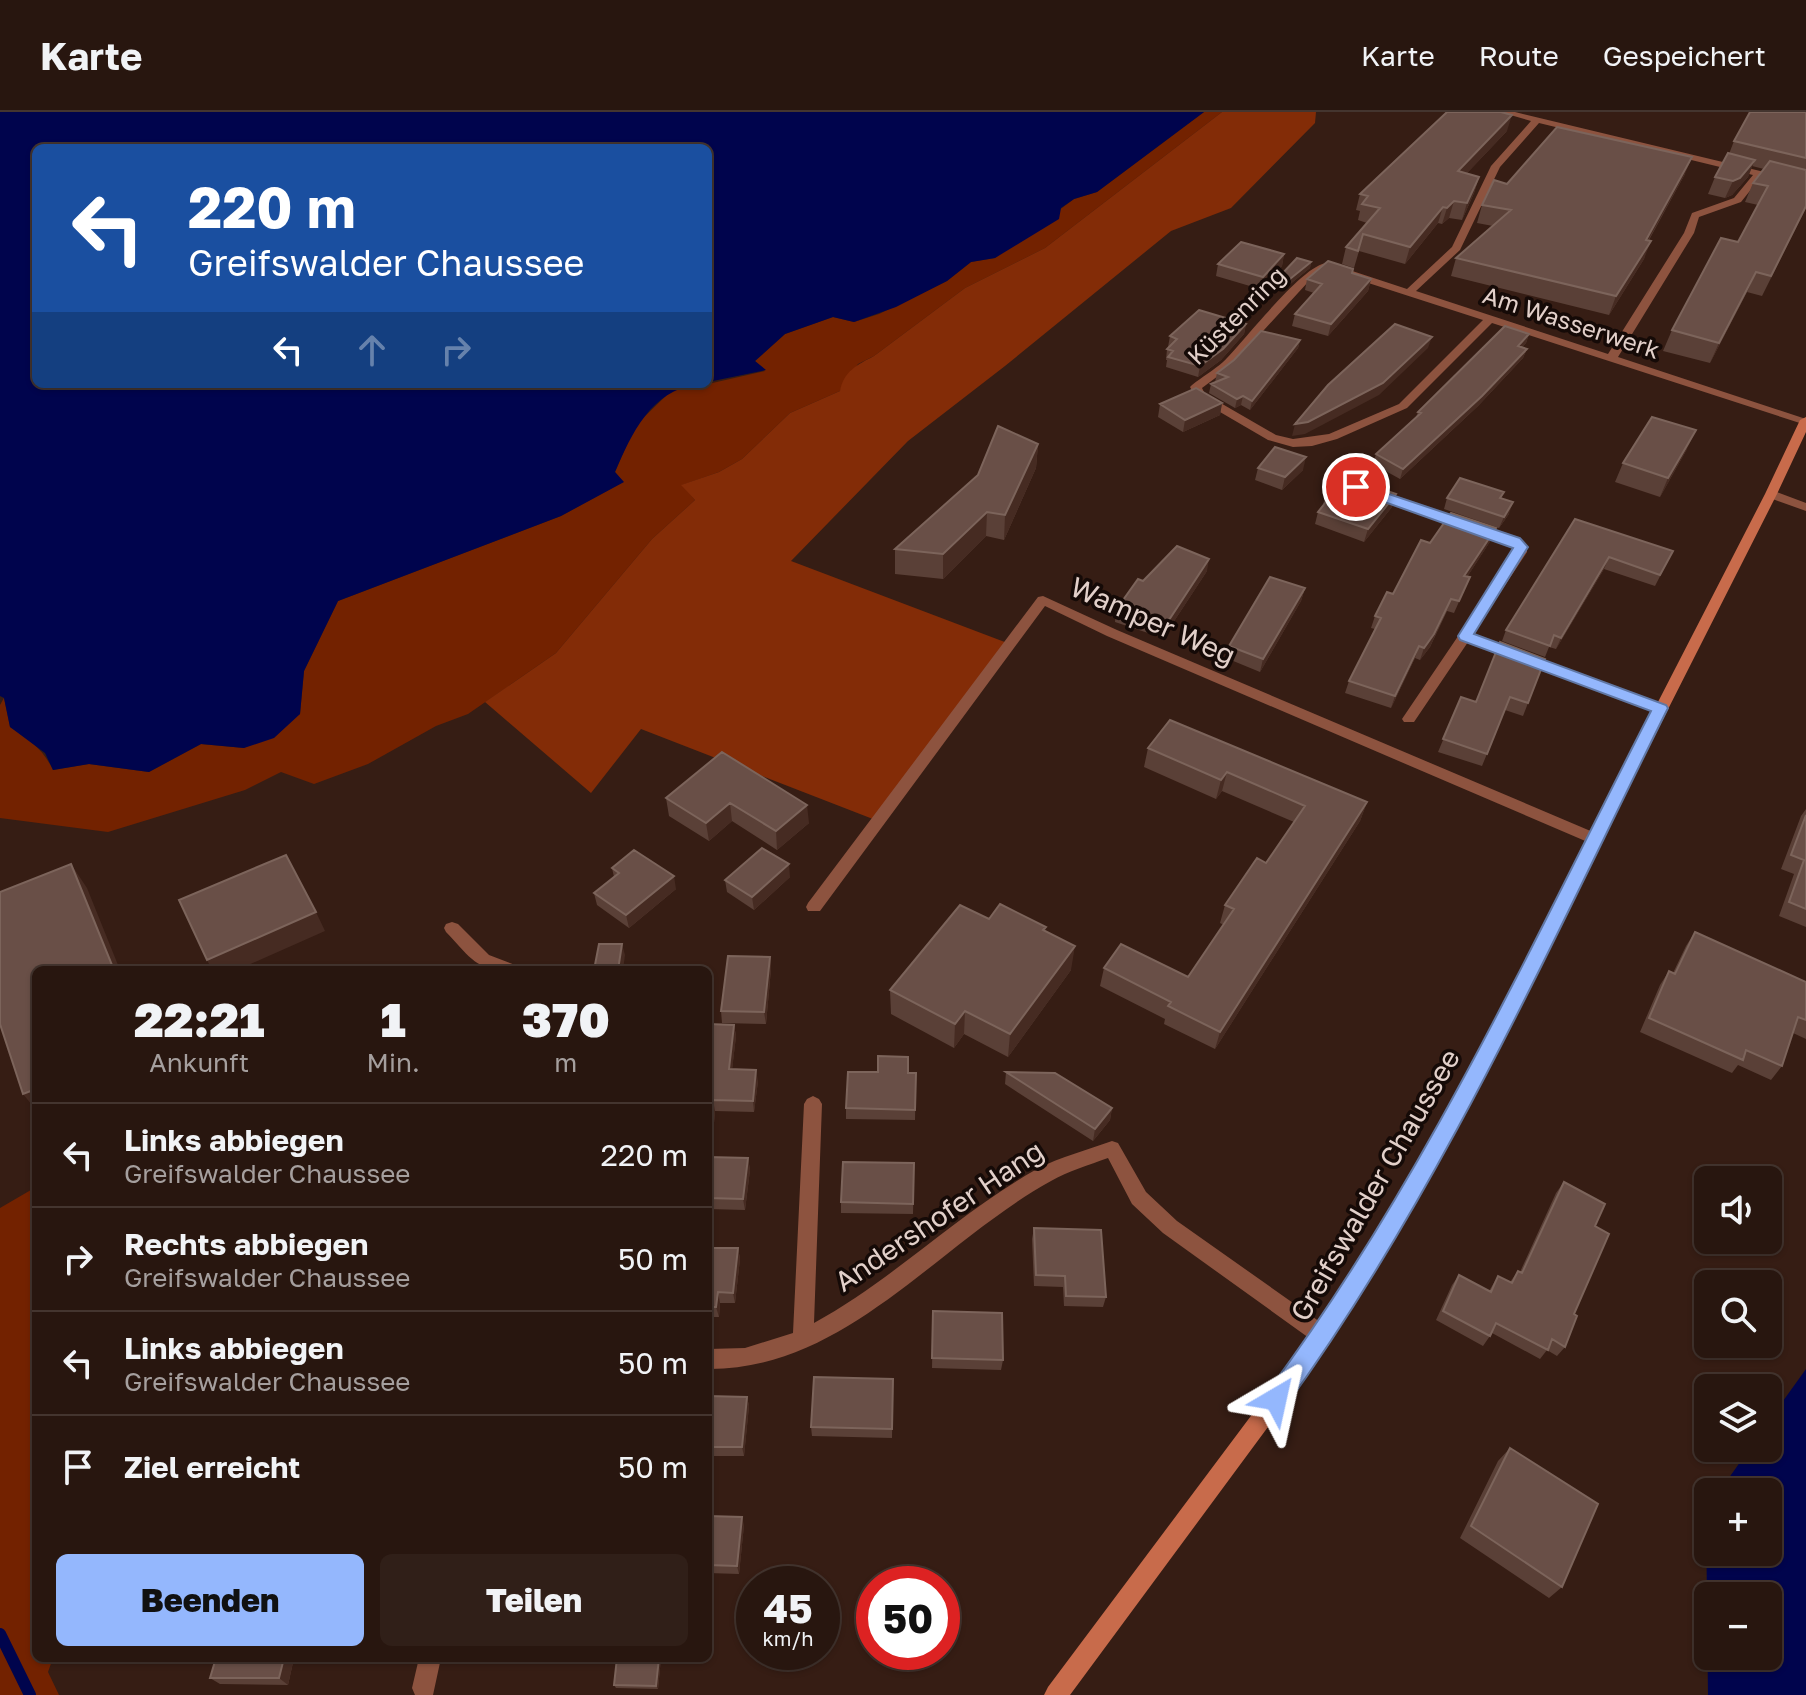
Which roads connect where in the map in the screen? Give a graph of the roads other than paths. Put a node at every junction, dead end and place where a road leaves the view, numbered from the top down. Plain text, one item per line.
1 (1504, 112) edge
2 (1537, 120) junction
3 (1758, 174) junction
4 (1806, 185) edge
5 (1324, 265) joint
6 (1409, 292) junction
7 (1489, 320) junction
8 (1611, 359) junction
9 (1805, 421) edge
10 (1330, 478) dead end
11 (1771, 494) junction
12 (1806, 507) edge
13 (1465, 636) junction
14 (1660, 708) junction
15 (1409, 719) dead end
16 (1595, 839) junction
17 (814, 907) dead end
18 (452, 928) dead end
19 (499, 966) edge
20 (813, 1104) dead end
21 (1323, 1336) junction
22 (803, 1339) junction
23 (712, 1359) edge
24 (429, 1662) edge
25 (424, 1688) dead end
26 (1056, 1695) edge

1 - 2 street
2 - 3 street
2 - 6 street
3 - 4 street
3 - 8 street
5 - 6 street, Am Wasserwerk
5 - 7 street, Küstenring
6 - 7 street, Am Wasserwerk
7 - 8 street, Am Wasserwerk
8 - 9 street, Am Wasserwerk
9 - 11 main road, Greifswalder Chaussee
10 - 13 street
11 - 12 street
11 - 14 main road, Greifswalder Chaussee
13 - 14 street
13 - 15 street
14 - 16 main road, Greifswalder Chaussee
16 - 17 street, Wamper Weg
16 - 21 main road, Greifswalder Chaussee
18 - 19 street
20 - 22 street, Andershofer Hang
21 - 22 street, Andershofer Hang
21 - 26 main road, Greifswalder Chaussee
22 - 23 street, Andershofer Hang
24 - 25 street

